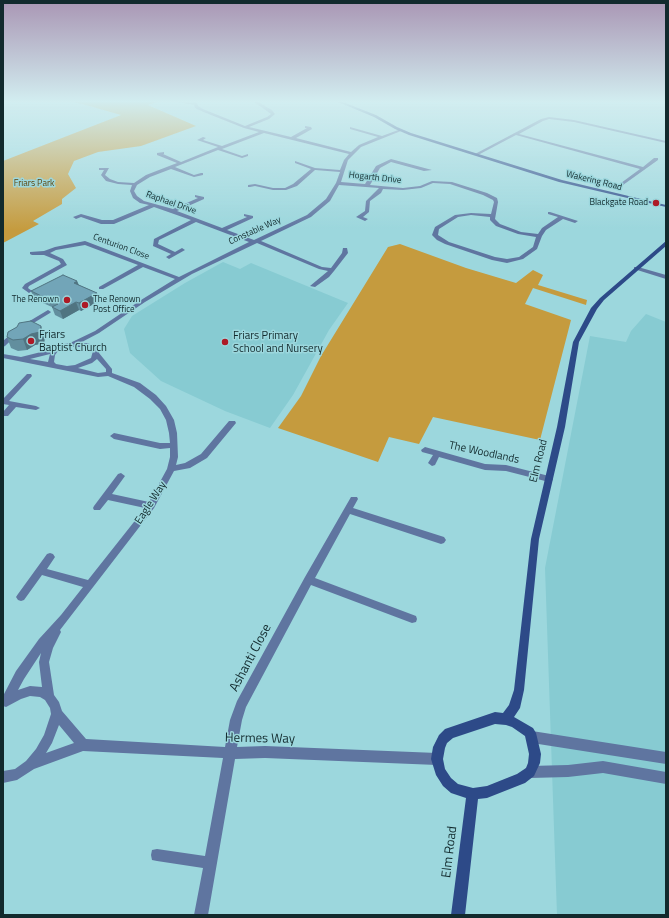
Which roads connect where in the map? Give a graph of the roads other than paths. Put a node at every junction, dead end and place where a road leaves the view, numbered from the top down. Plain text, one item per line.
1 (212, 145) edge
2 (228, 145) edge
3 (316, 145) edge
4 (363, 145) edge
5 (448, 145) edge
6 (494, 145) edge
7 (556, 145) edge
8 (220, 148) junction
9 (352, 153) junction
10 (477, 154) junction
11 (247, 155) dead end
12 (152, 156) dead end
13 (242, 157) junction
14 (385, 158) dead end
15 (656, 158) dead end
16 (237, 159) dead end
17 (391, 160) junction
18 (181, 163) junction
19 (297, 165) dead end
20 (171, 167) junction
21 (643, 168) junction
22 (101, 169) dead end
23 (107, 169) junction
24 (115, 169) dead end
25 (314, 169) junction
26 (430, 170) dead end
27 (342, 171) junction
28 (201, 174) dead end
29 (194, 176) junction
30 (188, 178) dead end
31 (260, 182) dead end
32 (338, 183) junction
33 (135, 184) junction
34 (623, 184) dead end
35 (367, 185) junction
36 (382, 187) junction
37 (208, 200) dead end
38 (154, 205) junction
39 (666, 206) edge
40 (173, 211) junction
41 (88, 212) dead end
42 (550, 213) dead end
43 (352, 214) dead end
44 (492, 216) junction
45 (359, 217) junction
46 (562, 217) junction
47 (257, 219) dead end
48 (365, 219) dead end
49 (195, 220) junction
50 (575, 221) dead end
51 (223, 230) junction
52 (539, 236) junction
53 (254, 241) junction
54 (666, 243) edge
55 (345, 249) dead end
56 (182, 250) dead end
57 (32, 253) dead end
58 (44, 253) junction
59 (175, 254) junction
60 (169, 257) dead end
61 (143, 264) junction
62 (636, 268) junction
63 (332, 270) junction
64 (666, 277) edge
65 (40, 278) junction
66 (179, 279) junction
67 (48, 282) edge
68 (313, 286) dead end
69 (101, 288) dead end
70 (29, 291) dead end
71 (48, 312) dead end
72 (97, 332) junction
73 (73, 344) junction
74 (3, 345) edge
75 (55, 350) junction
76 (94, 351) junction
77 (3, 356) edge
78 (22, 359) junction
79 (54, 366) junction
80 (67, 368) junction
81 (109, 374) junction
82 (29, 376) dead end
83 (4, 402) edge
84 (14, 404) junction
85 (36, 408) dead end
86 (5, 414) dead end
87 (232, 423) dead end
88 (114, 436) dead end
89 (174, 445) junction
90 (424, 450) dead end
91 (437, 454) junction
92 (432, 463) dead end
93 (172, 469) junction
94 (121, 476) dead end
95 (549, 480) junction
96 (106, 496) junction
97 (354, 499) dead end
98 (151, 506) junction
99 (97, 508) dead end
100 (348, 510) junction
101 (441, 540) dead end
102 (50, 557) dead end
103 (40, 571) junction
104 (308, 580) junction
105 (90, 585) junction
106 (21, 597) dead end
107 (65, 618) junction
108 (412, 619) dead end
109 (49, 696) junction
110 (4, 703) edge
111 (57, 714) junction
112 (506, 719) junction
113 (532, 737) junction
114 (83, 744) junction
115 (232, 754) junction
116 (437, 758) junction
117 (666, 758) edge
118 (30, 765) junction
119 (530, 772) junction
120 (666, 778) edge
121 (5, 779) edge
122 (473, 794) junction
123 (157, 855) dead end
124 (211, 863) junction
125 (201, 915) edge
126 (458, 915) edge

1 - 8 street
2 - 8 street, Raphael Drive
3 - 9 street
4 - 9 street, Constable Way
5 - 10 street, Wakering Road
6 - 10 street
7 - 21 street
8 - 13 street
8 - 18 street, Raphael Drive
9 - 27 street, Constable Way
10 - 39 street, Wakering Road
11 - 13 street
12 - 18 street
13 - 16 street
14 - 17 street
15 - 21 street
17 - 26 street
17 - 35 street
18 - 20 street, Raphael Drive
19 - 25 street
20 - 29 street
20 - 33 street, Raphael Drive
21 - 34 street
22 - 23 street
23 - 24 street
23 - 33 street
25 - 27 street
25 - 31 street
27 - 32 street, Constable Way
28 - 29 street
29 - 30 street
32 - 35 street, Hogarth Drive
32 - 53 street, Constable Way
33 - 38 street, Raphael Drive
35 - 36 street, Hogarth Drive
36 - 44 street, Hogarth Drive
36 - 45 street
37 - 40 street
38 - 40 street, Raphael Drive
38 - 41 street
40 - 49 street, Raphael Drive
42 - 46 street
43 - 45 street
44 - 52 street
44 - 52 street
45 - 48 street
46 - 50 street
46 - 52 street
47 - 51 street
49 - 51 street, Raphael Drive
49 - 59 street
51 - 53 street, Raphael Drive
53 - 63 street, Raphael Drive
53 - 66 street, Constable Way
54 - 62 street, Elm Road
55 - 63 street
56 - 59 street
57 - 58 street, Centurion Close
58 - 61 street, Centurion Close
58 - 65 street
59 - 60 street
61 - 66 street, Centurion Close
61 - 69 street
62 - 64 street
62 - 95 street, Elm Road
63 - 68 street
65 - 67 street
65 - 70 street
66 - 72 street, Constable Way
71 - 74 street
72 - 73 street, Constable Way
72 - 76 street
73 - 75 street, Constable Way
73 - 76 street
75 - 78 street
75 - 79 street
76 - 80 street
76 - 81 street
77 - 78 street
78 - 79 street
79 - 80 street, Eagle Way
80 - 81 street, Eagle Way
81 - 89 street, Eagle Way
82 - 83 street
83 - 84 street
84 - 85 street
84 - 86 street
87 - 93 street
88 - 89 street
89 - 93 street, Eagle Way
90 - 91 street, The Woodlands
91 - 92 street, The Woodlands
91 - 95 street, The Woodlands
93 - 98 street, Eagle Way
94 - 96 street
95 - 112 street, Elm Road
96 - 98 street
96 - 99 street
97 - 100 street, Ashanti Close
98 - 105 street, Eagle Way
100 - 101 street
100 - 104 street, Ashanti Close
102 - 103 street
103 - 105 street
103 - 106 street
104 - 108 street
104 - 115 street, Ashanti Close
105 - 107 street, Eagle Way
107 - 109 street, Eagle Way
107 - 110 street, Eagle Way
109 - 110 street
109 - 111 street, Eagle Way
111 - 114 street
111 - 118 street
112 - 113 street
112 - 116 street
113 - 117 street
113 - 119 street
114 - 115 street, Hermes Way
114 - 118 street, Hermes Way
115 - 116 street, Hermes Way
115 - 124 street, Ashanti Close
116 - 122 street
118 - 121 street
119 - 120 street
119 - 122 street
122 - 126 street, Elm Road
123 - 124 street
124 - 125 street, Ashanti Close

